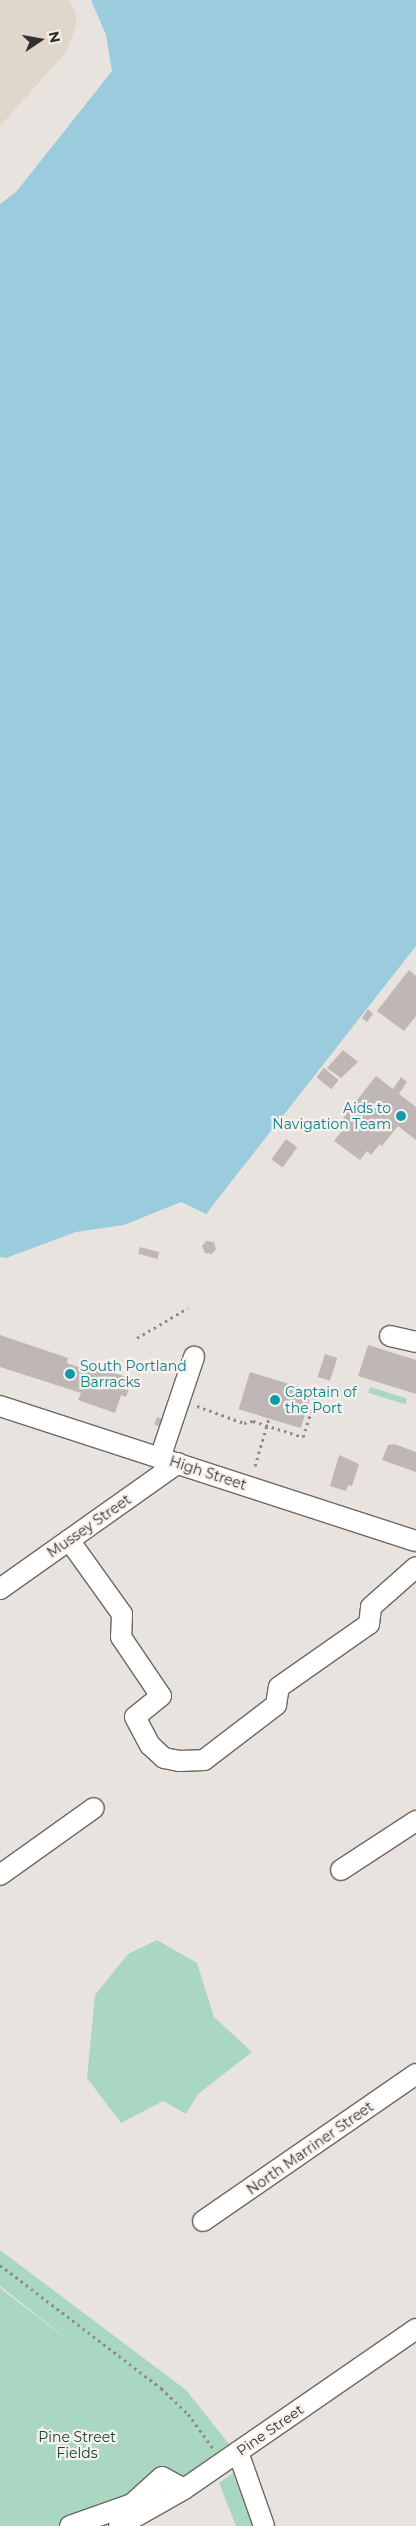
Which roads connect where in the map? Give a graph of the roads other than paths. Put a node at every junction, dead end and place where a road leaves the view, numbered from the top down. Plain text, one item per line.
1 (390, 1336) dead end
2 (416, 1342) edge
3 (194, 1357) dead end
4 (0, 1406) edge
5 (169, 1460) junction
6 (69, 1540) junction
7 (416, 1541) edge
8 (416, 1567) edge
9 (0, 1589) edge
10 (94, 1808) dead end
11 (416, 1821) edge
12 (341, 1870) dead end
13 (0, 1875) edge
14 (416, 2074) edge
15 (203, 2220) dead end
16 (416, 2329) edge
17 (238, 2452) junction
18 (184, 2489) junction
19 (70, 2526) edge
20 (119, 2526) edge
21 (264, 2526) edge

1 - 2 street
3 - 5 street
4 - 5 street, High Street
5 - 6 street, Mussey Street
5 - 7 street, High Street
6 - 8 street
6 - 9 street, Mussey Street
10 - 13 street
11 - 12 street
14 - 15 street, North Marriner Street
16 - 17 street, Pine Street
17 - 18 street, Pine Street
17 - 21 street
18 - 19 street
18 - 20 street, Pine Street

